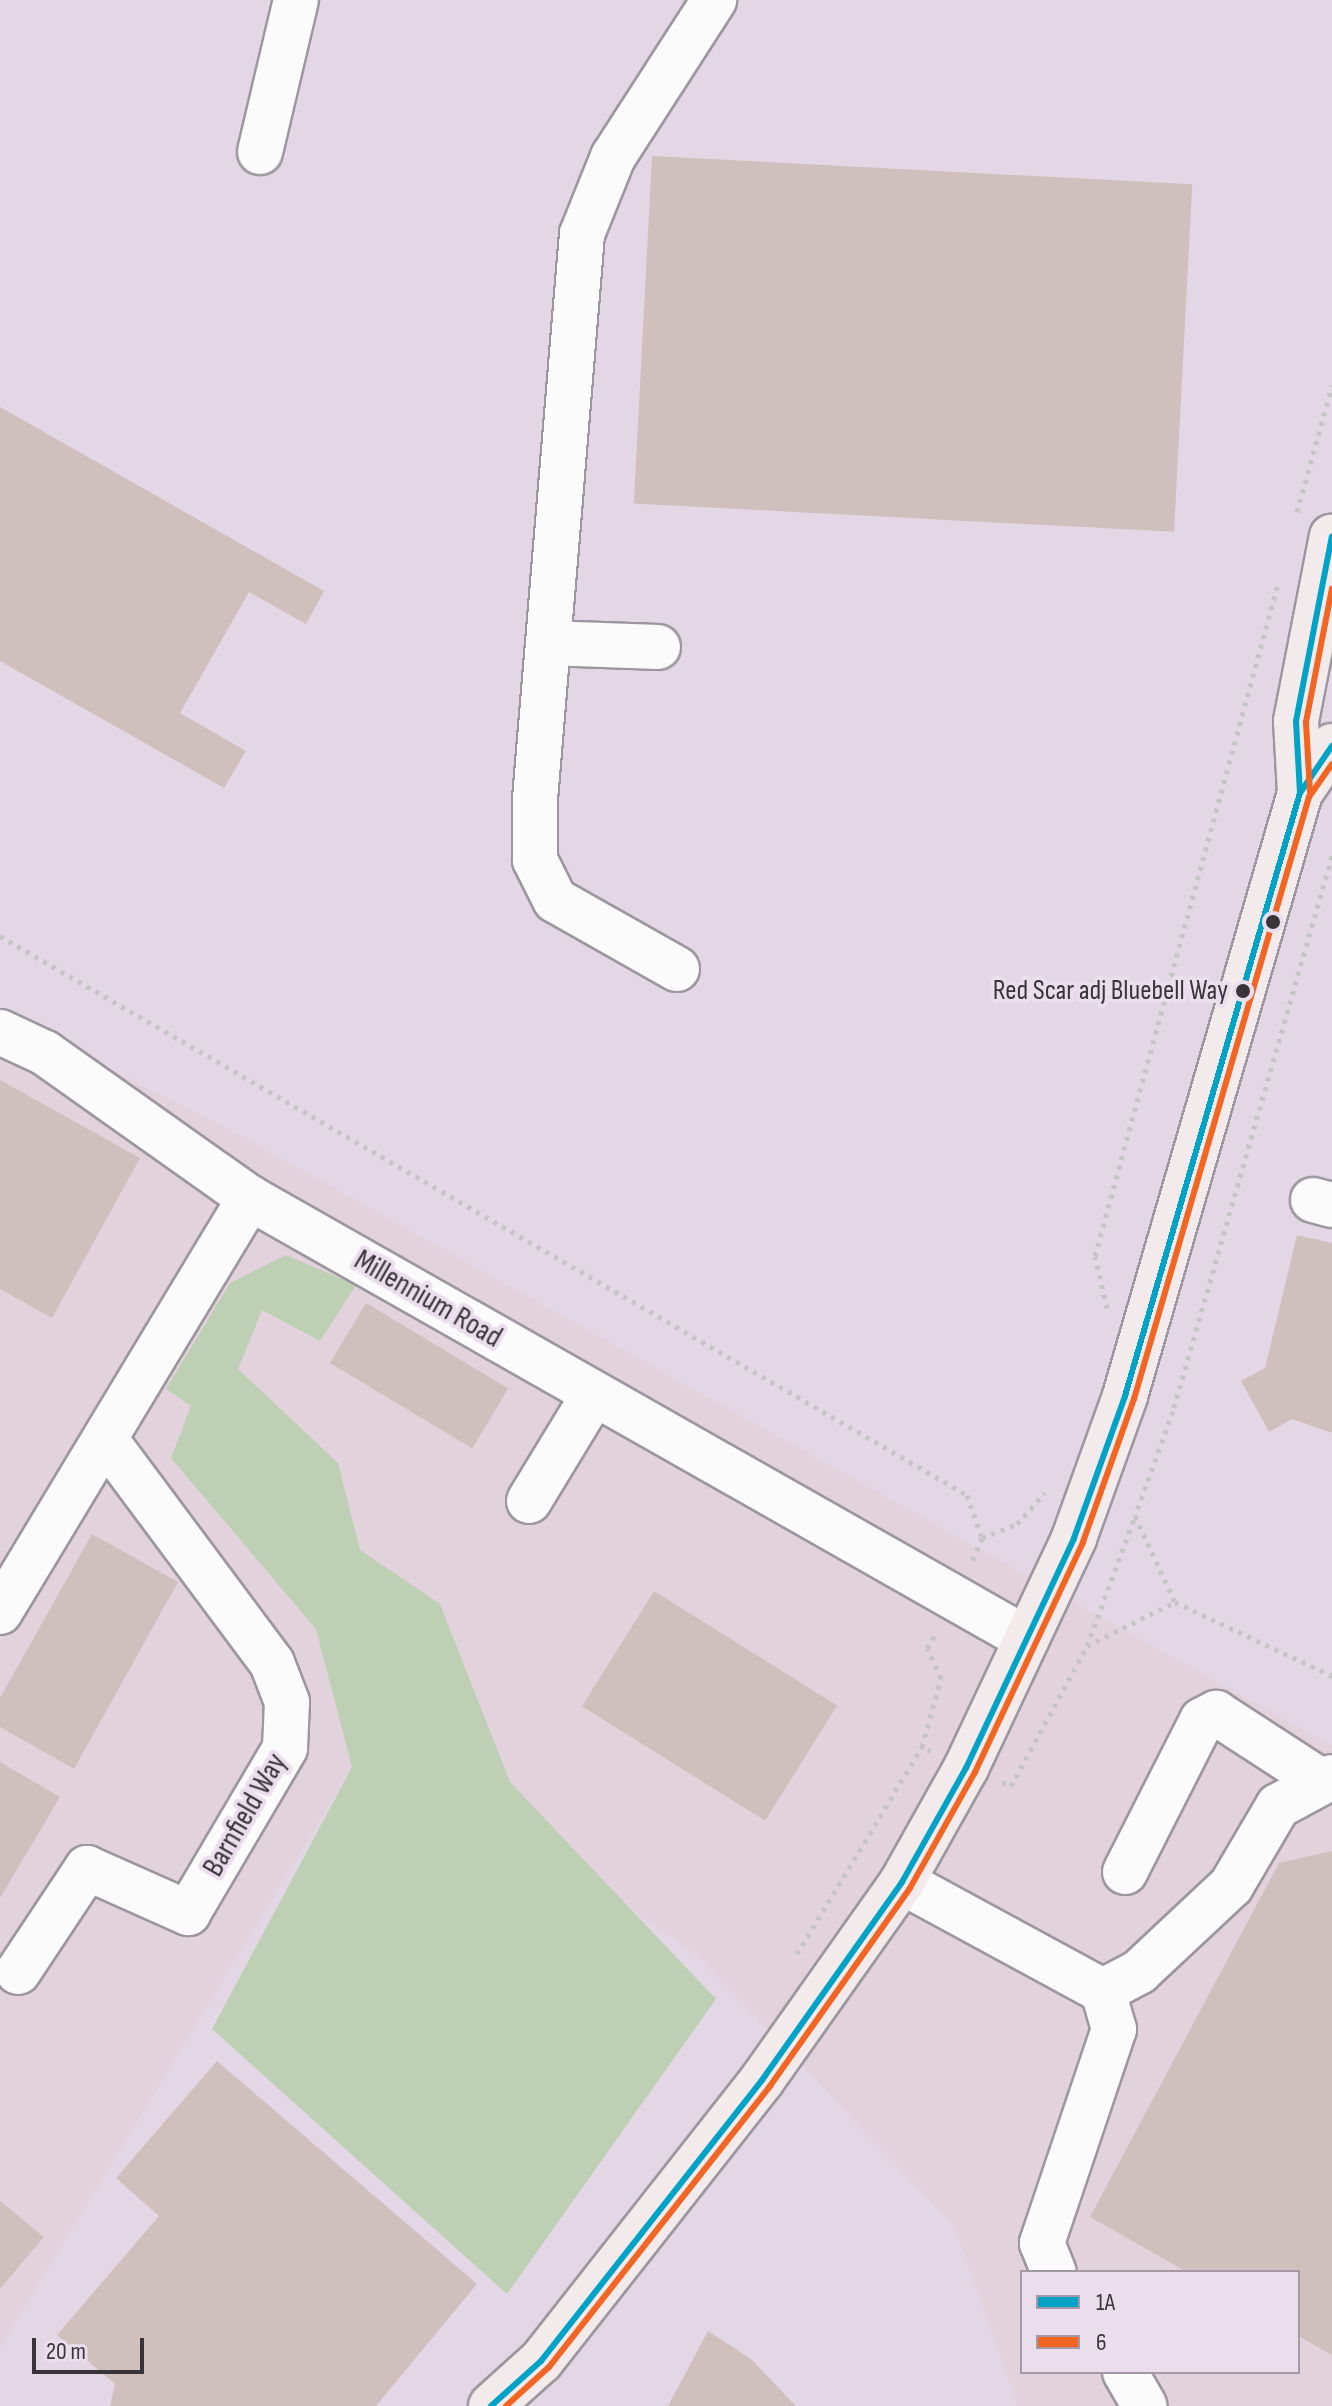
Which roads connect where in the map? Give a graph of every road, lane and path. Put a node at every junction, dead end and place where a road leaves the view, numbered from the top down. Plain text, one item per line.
1 (296, 0) edge
2 (714, 0) edge
3 (260, 152) dead end
4 (1332, 386) edge
5 (1322, 541) edge
6 (1282, 567) dead end
7 (548, 643) junction
8 (658, 647) dead end
9 (1332, 746) edge
10 (1300, 793) junction
11 (1332, 856) edge
12 (0, 936) edge
13 (677, 969) dead end
14 (0, 1032) edge
15 (250, 1198) junction
16 (1110, 1321) dead end
17 (594, 1394) junction
18 (105, 1439) junction
19 (1049, 1489) dead end
20 (529, 1501) dead end
21 (1135, 1516) junction
22 (982, 1538) junction
23 (956, 1600) junction
24 (1175, 1602) junction
25 (0, 1612) edge
26 (1027, 1639) junction
27 (1087, 1646) junction
28 (1332, 1676) edge
29 (922, 1747) junction
30 (966, 1768) junction
31 (1325, 1778) edge
32 (1125, 1872) dead end
33 (902, 1882) junction
34 (788, 1970) dead end
35 (18, 1972) dead end
36 (1103, 1991) junction
37 (1053, 2270) edge
38 (541, 2361) junction
39 (1126, 2374) edge
40 (491, 2406) edge
41 (525, 2406) edge
42 (1145, 2406) edge

1 - 3 street
2 - 7 street
4 - 5 path
5 - 10 main road
6 - 16 path
7 - 8 street
7 - 13 street
9 - 10 main road
10 - 26 main road
11 - 21 path
12 - 22 path
14 - 15 street, Millennium Road
15 - 17 street, Millennium Road
15 - 18 street
17 - 20 street
17 - 23 street, Millennium Road
18 - 25 street
18 - 35 street, Barnfield Way
19 - 22 path
21 - 24 path
21 - 27 path
22 - 23 path
23 - 26 street, Millennium Road
23 - 29 path
24 - 27 path
24 - 28 path
26 - 30 main road
27 - 30 path
29 - 30 path
29 - 34 path
30 - 33 main road
31 - 32 street
31 - 36 street
33 - 36 street
33 - 38 main road
36 - 37 street
38 - 40 main road
38 - 41 main road
39 - 42 street

